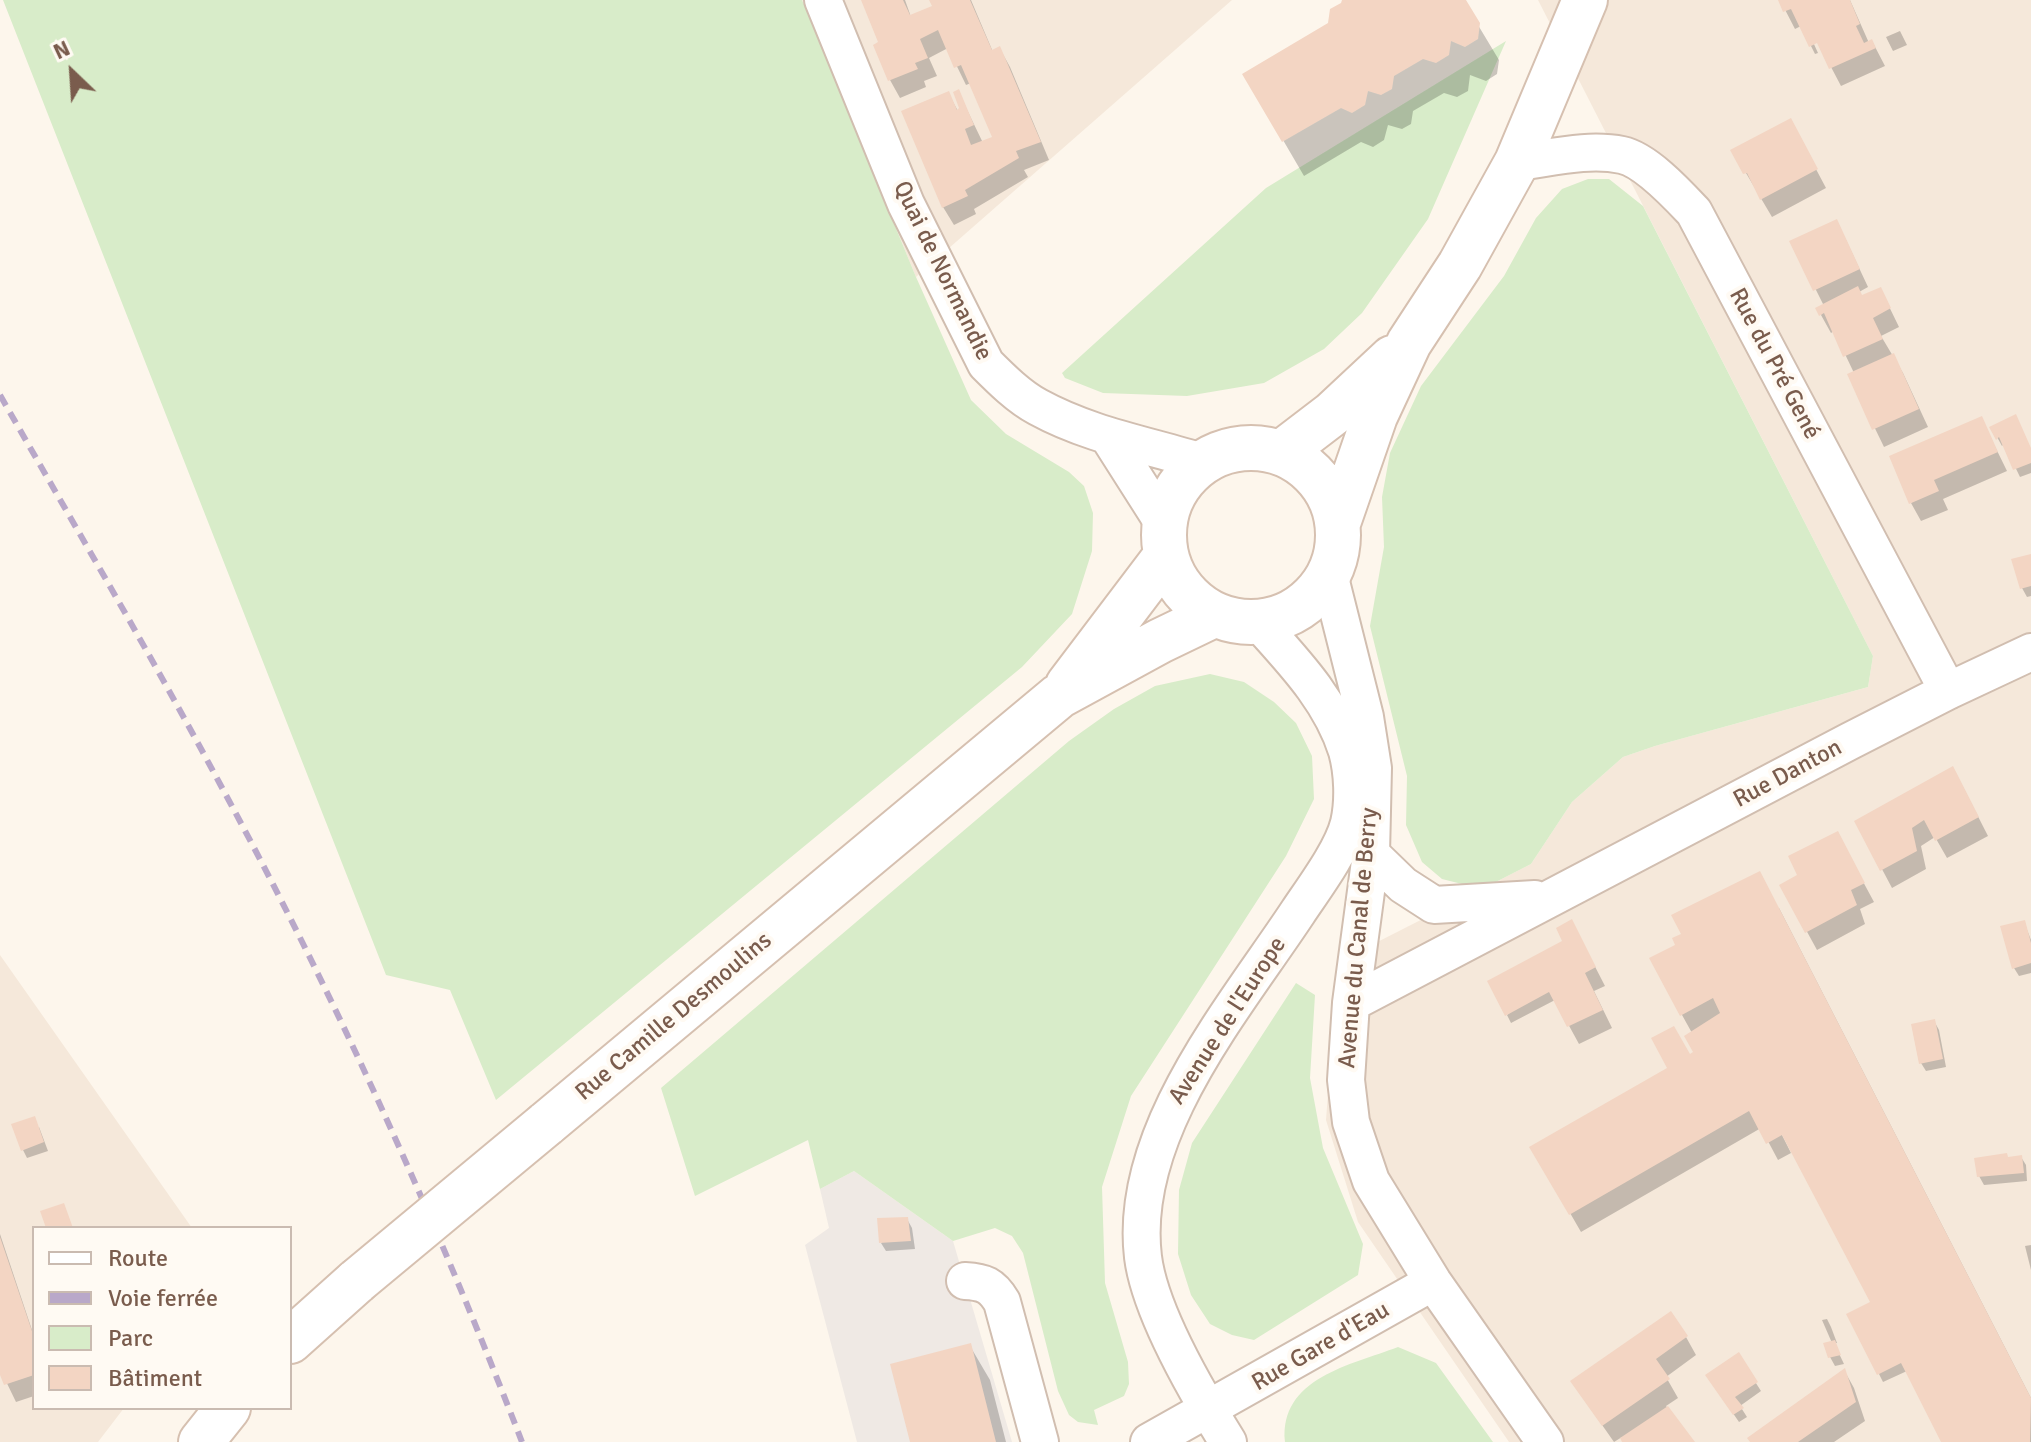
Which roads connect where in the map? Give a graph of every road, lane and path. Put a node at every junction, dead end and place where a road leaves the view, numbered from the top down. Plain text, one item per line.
1 (823, 0) edge
2 (1585, 0) edge
3 (1517, 162) junction
4 (1409, 343) junction
5 (1108, 436) junction
6 (1281, 453) junction
7 (1202, 462) junction
8 (1338, 523) junction
9 (1164, 540) junction
10 (1329, 574) junction
11 (1214, 615) junction
12 (1259, 623) junction
13 (2031, 652) edge
14 (1948, 691) junction
15 (1059, 696) junction
16 (1371, 854) junction
17 (1547, 898) junction
18 (1351, 1003) junction
19 (965, 1281) dead end
20 (1433, 1282) junction
21 (292, 1339) edge
22 (226, 1410) edge
23 (1209, 1411) junction
24 (201, 1442) edge
25 (1040, 1442) edge
26 (1149, 1442) edge
27 (1228, 1442) edge
28 (1545, 1442) edge

1 - 5 street, Quai de Normandie
2 - 3 street
3 - 4 street
3 - 14 street, Rue du Pré Gené
4 - 6 street
4 - 8 street
5 - 7 street, Quai de Normandie
5 - 9 street
6 - 7 street
6 - 8 street
7 - 9 street
8 - 10 street
9 - 11 street
9 - 15 street, Rue Camille Desmoulins
10 - 12 street
10 - 16 street, Avenue du Canal de Berry
11 - 12 street
11 - 15 street, Rue Camille Desmoulins
12 - 23 street, Avenue de l'Europe
13 - 14 street, Rue Danton
14 - 17 street, Rue Danton
15 - 21 street, Rue Camille Desmoulins, bridge
16 - 17 street, Rue Danton
16 - 18 street, Avenue du Canal de Berry
17 - 18 street, Rue Danton
18 - 20 street, Avenue du Canal de Berry
19 - 25 street
20 - 23 street, Rue Gare d'Eau
20 - 28 street, Avenue du Canal de Berry
22 - 24 street
23 - 26 street, Rue Gare d'Eau
23 - 27 street, Avenue de l'Europe

